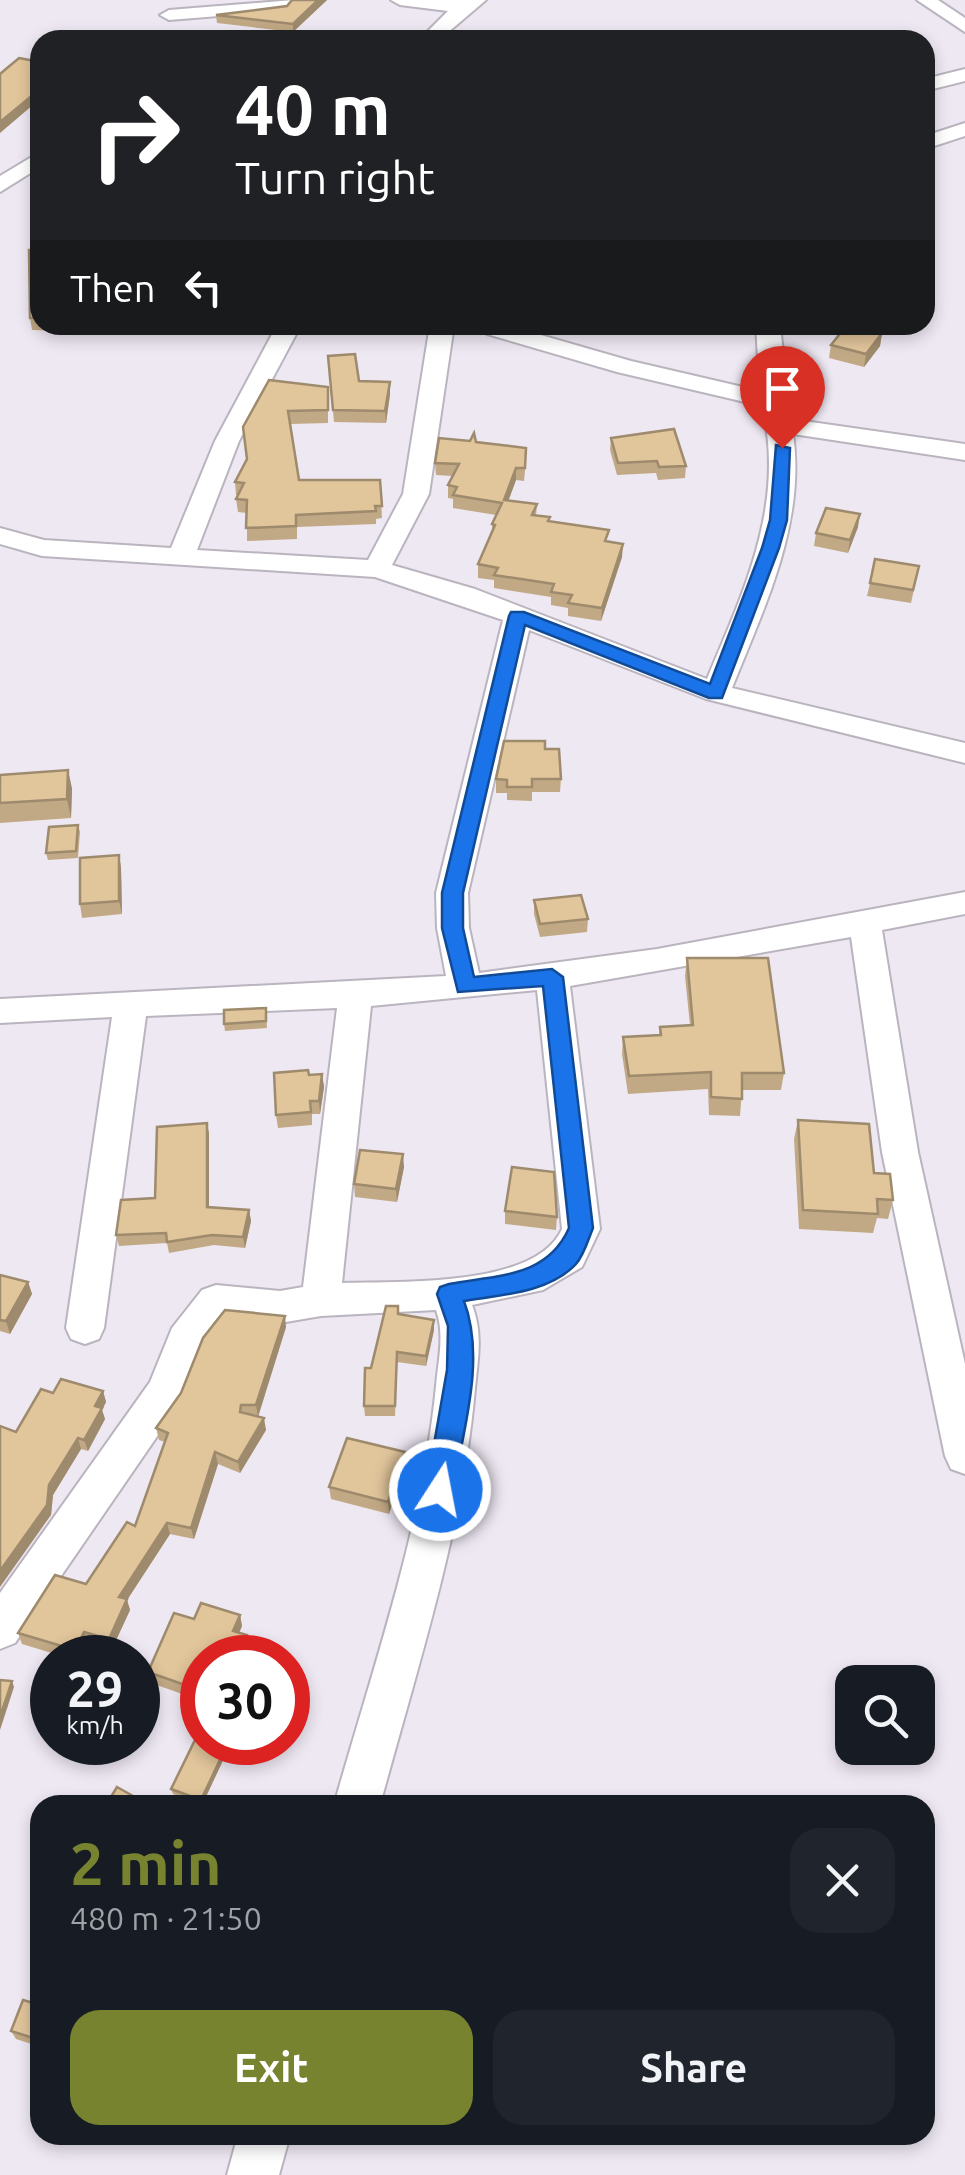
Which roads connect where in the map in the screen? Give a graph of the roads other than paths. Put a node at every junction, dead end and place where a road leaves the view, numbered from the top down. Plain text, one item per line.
1 (285, 0) edge
2 (400, 0) edge
3 (926, 0) edge
4 (470, 4) edge
5 (170, 14) edge
6 (965, 26) edge
7 (440, 30) edge
8 (965, 75) edge
9 (935, 82) edge
10 (965, 129) edge
11 (935, 139) edge
12 (30, 166) edge
13 (0, 186) edge
14 (284, 335) edge
15 (440, 335) edge
16 (515, 335) edge
17 (769, 335) edge
18 (778, 413) junction
19 (965, 452) edge
20 (0, 536) edge
21 (181, 557) junction
22 (377, 569) junction
23 (518, 616) junction
24 (716, 694) junction
25 (965, 754) edge
26 (965, 903) edge
27 (865, 923) junction
28 (552, 977) junction
29 (465, 986) junction
30 (356, 992) junction
31 (131, 1002) junction
32 (0, 1011) edge
33 (449, 1294) junction
34 (322, 1300) junction
35 (84, 1328) dead end
36 (965, 1456) edge
37 (0, 1630) edge
38 (359, 1795) edge
39 (261, 2145) edge
40 (252, 2175) edge

1 - 5 street
2 - 4 street
3 - 6 street
4 - 7 street
8 - 9 street
10 - 11 street
12 - 13 street
14 - 21 street
15 - 22 street
16 - 18 street
17 - 18 street
18 - 19 street
18 - 24 street
20 - 21 street
21 - 22 street
22 - 23 street
23 - 24 street
23 - 29 street
24 - 25 street
26 - 27 street
27 - 28 street
27 - 36 street
28 - 29 street
28 - 33 street
29 - 30 street
30 - 31 street
30 - 34 street
31 - 32 street
31 - 35 street
33 - 34 street
33 - 38 street
34 - 37 street
39 - 40 street

